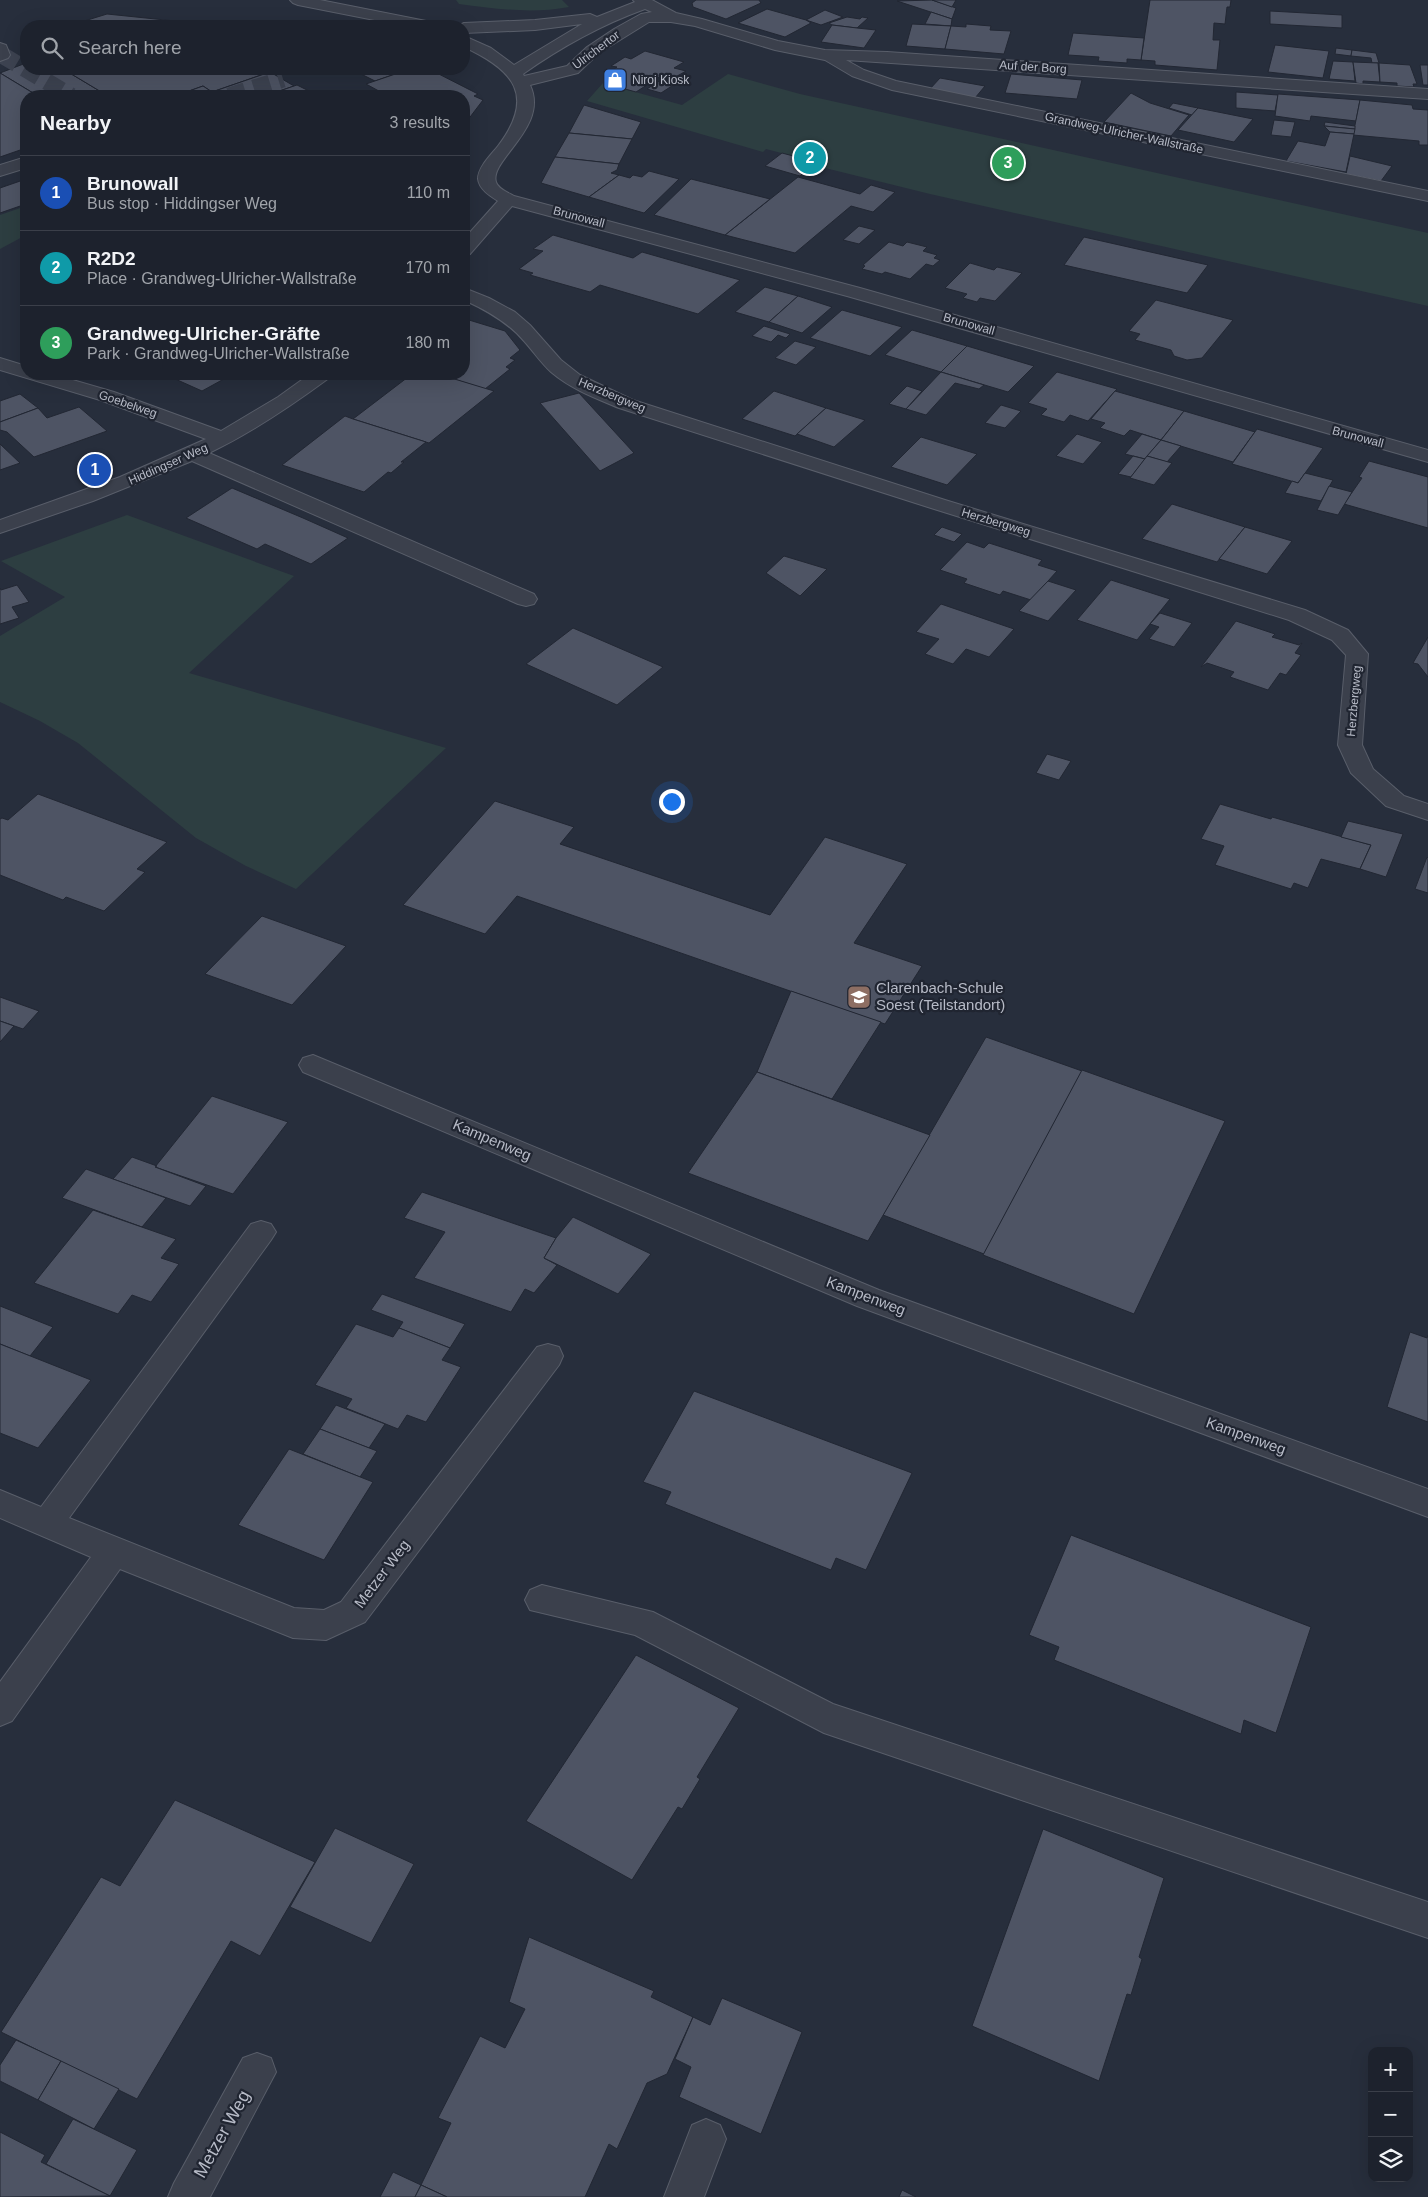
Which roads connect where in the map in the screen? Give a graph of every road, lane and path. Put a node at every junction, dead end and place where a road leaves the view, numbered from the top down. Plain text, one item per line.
1 (298, 0) edge
2 (647, 1) edge
3 (608, 16) junction
4 (671, 18) junction
5 (398, 20) edge
6 (470, 28) edge
7 (470, 44) edge
8 (0, 48) edge
9 (826, 55) junction
10 (0, 56) edge
11 (517, 77) junction
12 (1428, 94) edge
13 (20, 164) edge
14 (0, 171) edge
15 (1428, 196) edge
16 (508, 200) junction
17 (470, 238) edge
18 (470, 297) edge
19 (0, 364) edge
20 (20, 370) edge
21 (52, 380) edge
22 (314, 380) edge
23 (223, 438) junction
24 (194, 454) junction
25 (1428, 456) edge
26 (0, 527) edge
27 (526, 598) dead end
28 (1428, 812) edge
29 (312, 1065) dead end
30 (261, 1232) dead end
31 (548, 1356) dead end
32 (1428, 1503) edge
33 (0, 1504) edge
34 (47, 1523) junction
35 (114, 1552) junction
36 (542, 1600) dead end
37 (0, 1710) edge
38 (1428, 1920) edge
39 (257, 2072) dead end
40 (706, 2139) dead end
41 (188, 2197) edge
42 (684, 2197) edge

1 - 5 street
2 - 3 street, Ulrichertor
2 - 4 street, Auf der Borg
3 - 6 street, Ulrichertor
3 - 11 street, Ulrichertor
4 - 9 street, Auf der Borg
4 - 11 street, Ulrichertor
7 - 11 street
8 - 10 street
9 - 12 street, Auf der Borg
9 - 15 street, Grandweg-Ulricher-Wallstraße
11 - 16 street
13 - 14 street
16 - 17 street
16 - 25 street, Brunowall
18 - 28 street, Herzbergweg
19 - 20 street
21 - 23 street, Goebelweg
22 - 23 street, Hiddingser Weg
23 - 24 street, Hiddingser Weg
24 - 26 street, Hiddingser Weg
24 - 27 street
29 - 32 street, Kampenweg
30 - 34 street
31 - 35 street, Metzer Weg
33 - 34 street, Metzer Weg
34 - 35 street, Metzer Weg
35 - 37 street
36 - 38 street
39 - 41 street, Metzer Weg
40 - 42 street

